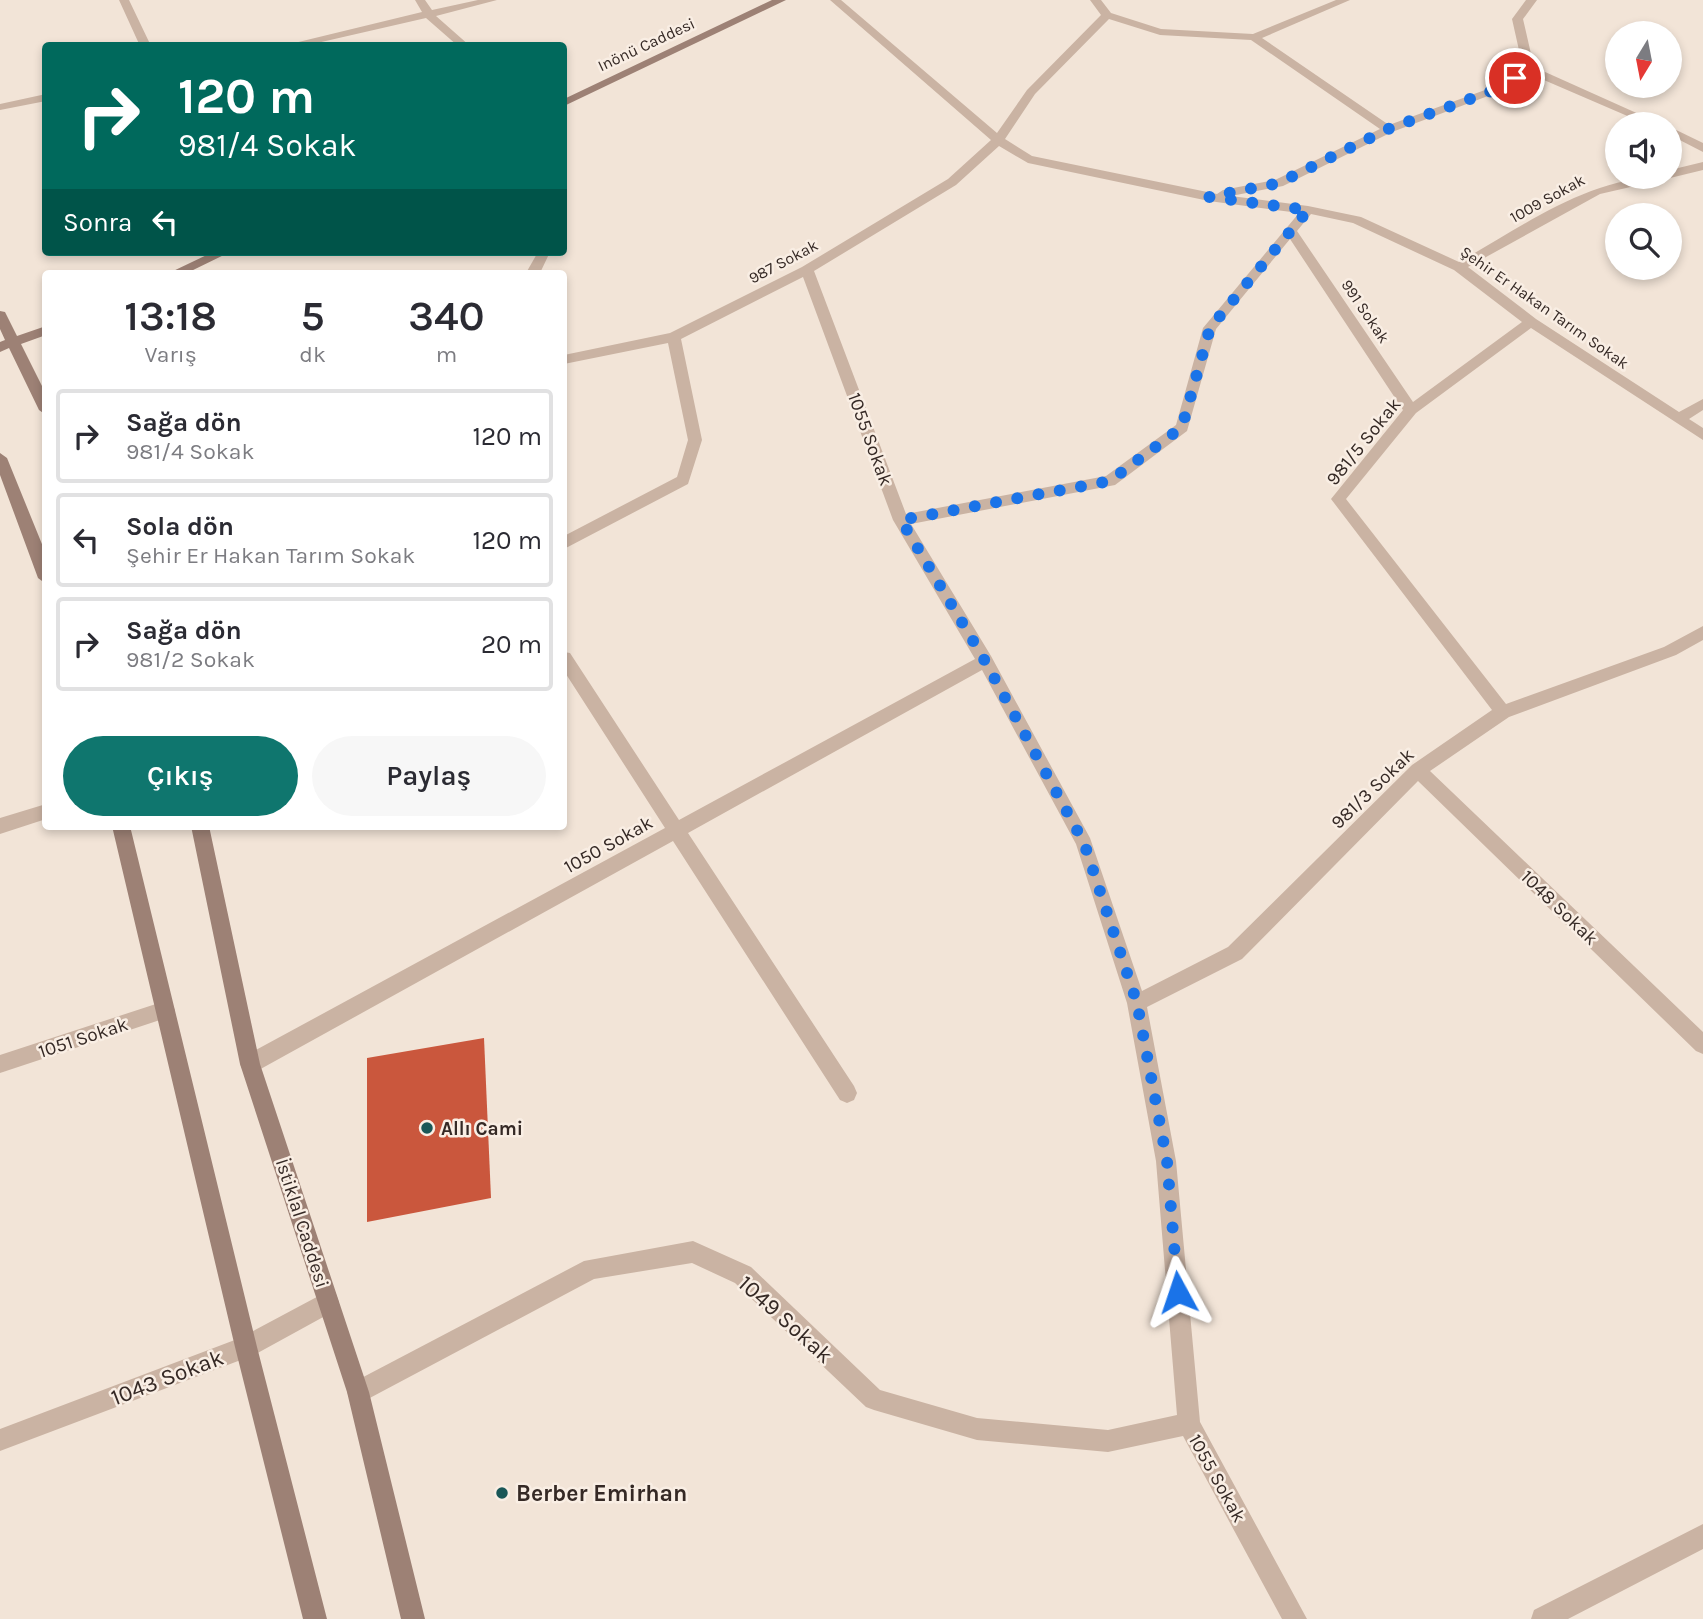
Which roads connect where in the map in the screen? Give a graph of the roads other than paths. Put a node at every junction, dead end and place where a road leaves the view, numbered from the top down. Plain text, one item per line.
1 (124, 0) edge
2 (420, 0) edge
3 (492, 0) edge
4 (781, 0) edge
5 (835, 0) edge
6 (1095, 0) edge
7 (1108, 0) edge
8 (1345, 0) edge
9 (1532, 0) edge
10 (429, 15) junction
11 (1107, 15) junction
12 (1254, 37) junction
13 (144, 42) edge
14 (305, 42) edge
15 (460, 42) edge
16 (1529, 69) junction
17 (42, 98) edge
18 (567, 102) edge
19 (0, 107) edge
20 (1628, 112) edge
21 (1388, 129) junction
22 (1682, 137) edge
23 (998, 140) junction
24 (1703, 148) edge
25 (1703, 166) edge
26 (1682, 171) edge
27 (1605, 189) edge
28 (1209, 197) junction
29 (1308, 210) junction
30 (1291, 231) junction
31 (215, 256) edge
32 (1459, 267) junction
33 (183, 270) edge
34 (807, 270) junction
35 (0, 315) edge
36 (1531, 322) junction
37 (42, 332) edge
38 (674, 337) junction
39 (7, 345) edge
40 (567, 358) edge
41 (42, 403) edge
42 (1703, 404) edge
43 (1412, 410) junction
44 (1678, 419) junction
45 (1703, 435) edge
46 (0, 458) edge
47 (901, 520) junction
48 (567, 541) edge
49 (42, 566) edge
50 (1703, 632) edge
51 (985, 661) junction
52 (567, 662) edge
53 (1503, 712) junction
54 (1418, 770) junction
55 (42, 812) edge
56 (0, 826) edge
57 (122, 830) edge
58 (202, 830) edge
59 (676, 831) junction
60 (1137, 1003) junction
61 (165, 1010) junction
62 (1703, 1045) edge
63 (250, 1063) junction
64 (0, 1065) edge
65 (847, 1093) dead end
66 (328, 1302) junction
67 (246, 1347) junction
68 (358, 1392) junction
69 (1189, 1424) junction
70 (0, 1440) edge
71 (1703, 1536) edge
72 (315, 1619) edge
73 (413, 1619) edge
74 (1295, 1619) edge
75 (1543, 1619) edge

1 - 13 street
2 - 10 street
3 - 10 street
4 - 18 main road, Inönü Caddesi
5 - 23 street, Şehir Er Hakan Tarım Sokak
6 - 11 street
7 - 11 street
8 - 12 street
9 - 16 street
10 - 14 street
10 - 15 street
11 - 12 street
11 - 23 street, 987 Sokak
12 - 21 street
16 - 20 street
16 - 21 street
17 - 19 street
21 - 28 street
22 - 24 street
23 - 28 street, Şehir Er Hakan Tarım Sokak
23 - 34 street, 987 Sokak
25 - 26 street
27 - 32 street, 1009 Sokak
28 - 29 street, Şehir Er Hakan Tarım Sokak
29 - 30 street
29 - 32 street, Şehir Er Hakan Tarım Sokak
30 - 43 street, 991 Sokak
30 - 47 street
31 - 33 main road
32 - 36 street, Şehir Er Hakan Tarım Sokak
34 - 38 street, 987 Sokak
34 - 47 street, 1055 Sokak
35 - 39 main road
36 - 43 street, 981/5 Sokak
36 - 44 street, Şehir Er Hakan Tarım Sokak
37 - 39 main road
38 - 40 street, 987 Sokak
38 - 48 street
39 - 41 main road
42 - 44 street
43 - 53 street, 981/5 Sokak
44 - 45 street, Şehir Er Hakan Tarım Sokak
46 - 49 main road
47 - 51 street, 1055 Sokak
50 - 53 street, 981/3 Sokak
51 - 59 street, 1050 Sokak
51 - 60 street, 1055 Sokak
52 - 59 street
53 - 54 street, 981/3 Sokak
54 - 60 street, 981/3 Sokak
54 - 62 street, 1048 Sokak
55 - 56 street
57 - 61 main road
58 - 63 main road, İstiklal Caddesi
59 - 63 street, 1050 Sokak
59 - 65 street
60 - 69 street, 1055 Sokak
61 - 64 street, 1051 Sokak
61 - 67 main road
63 - 66 main road, İstiklal Caddesi
66 - 67 street, 1043 Sokak
66 - 68 main road, İstiklal Caddesi
67 - 70 street, 1043 Sokak
67 - 72 main road
68 - 69 street, 1049 Sokak
68 - 73 main road, İstiklal Caddesi
69 - 74 street, 1055 Sokak
71 - 75 street

